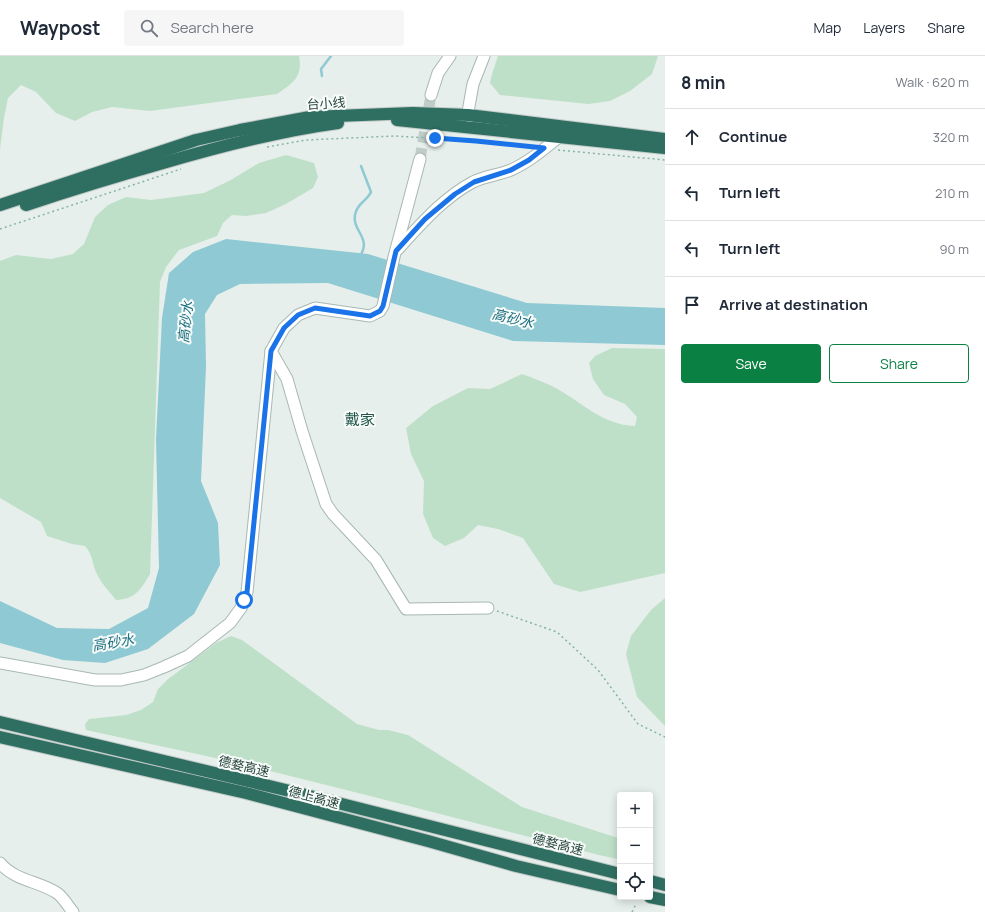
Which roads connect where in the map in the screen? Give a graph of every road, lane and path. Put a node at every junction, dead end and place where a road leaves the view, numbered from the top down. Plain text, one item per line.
1 (450, 56) edge
2 (484, 56) edge
3 (431, 95) tunnel mouth
4 (467, 121) junction
5 (559, 137) junction
6 (665, 139) edge
7 (260, 148) dead end
8 (544, 148) junction
9 (665, 148) edge
10 (420, 159) tunnel mouth
11 (665, 160) edge
12 (185, 168) dead end
13 (0, 205) edge
14 (0, 214) edge
15 (0, 229) edge
16 (395, 254) junction
17 (271, 351) junction
18 (488, 608) joint
19 (0, 664) edge
20 (2, 723) edge
21 (0, 737) edge
22 (665, 737) edge
23 (0, 863) edge
24 (617, 873) edge
25 (653, 882) edge
26 (665, 885) edge
27 (617, 889) edge
28 (653, 898) edge
29 (665, 900) edge
30 (636, 904) dead end
31 (73, 912) edge
32 (632, 912) edge

1 - 3 street
2 - 4 street
4 - 5 highway, 台小线
4 - 6 highway, 台小线
4 - 13 highway, 台小线
4 - 14 highway, 台小线
5 - 8 street
5 - 9 highway, 台小线
7 - 8 path
8 - 11 path
8 - 16 street
10 - 16 street
12 - 15 path
16 - 17 street
17 - 18 street
17 - 19 street
18 - 22 path
20 - 24 highway, 德婺高速
21 - 27 highway, 德上高速
23 - 31 street
25 - 26 highway
28 - 29 highway
30 - 32 path

